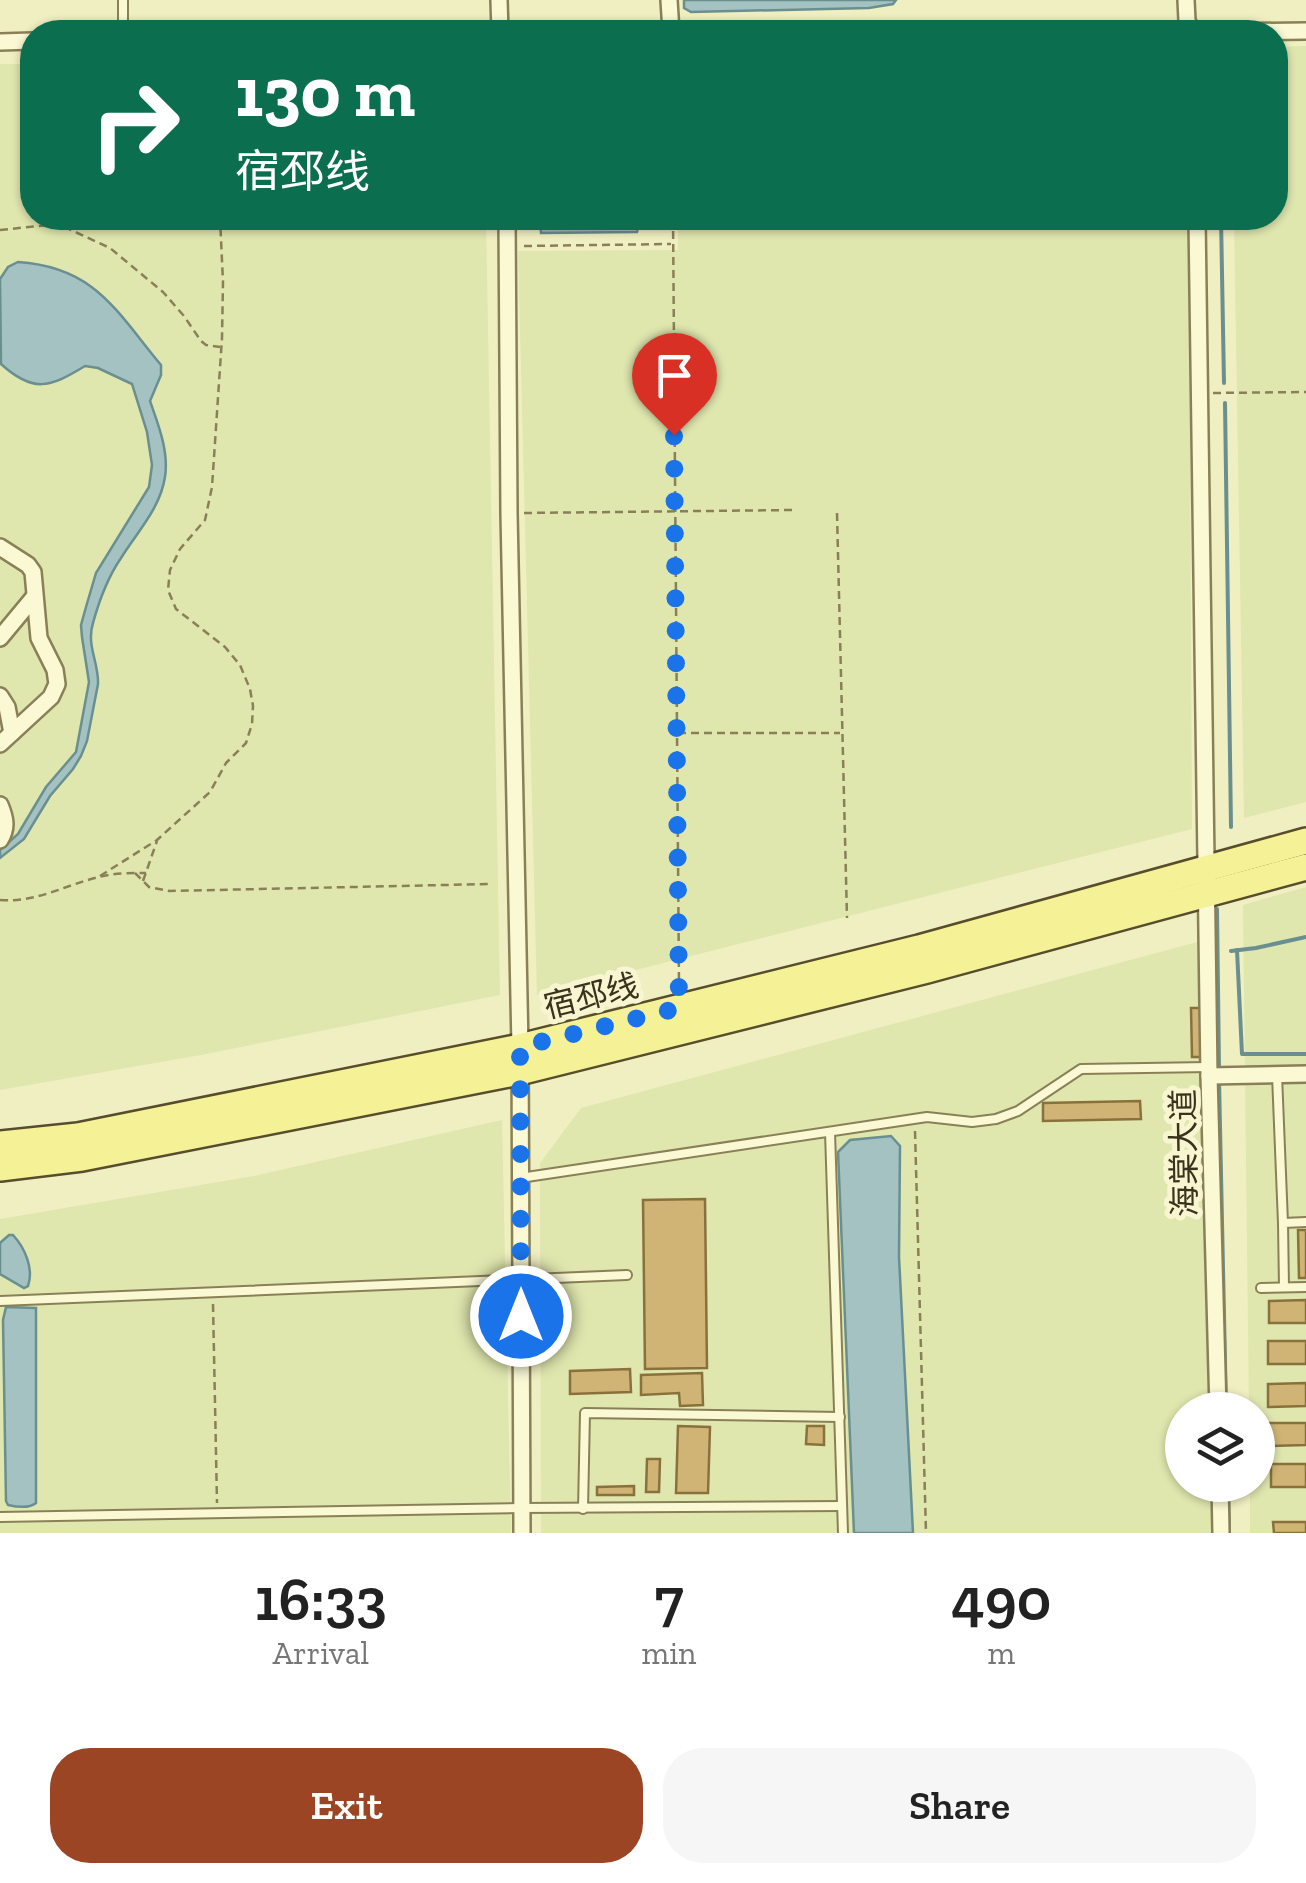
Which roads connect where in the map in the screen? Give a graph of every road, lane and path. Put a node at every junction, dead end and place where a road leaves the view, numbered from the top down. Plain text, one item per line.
1 (71, 230) edge
2 (221, 230) edge
3 (507, 230) edge
4 (673, 230) edge
5 (1197, 230) edge
6 (673, 244) junction
7 (508, 246) junction
8 (221, 348) junction
9 (1306, 392) edge
10 (1200, 393) junction
11 (792, 510) dead end
12 (674, 511) junction
13 (837, 512) dead end
14 (509, 513) junction
15 (0, 547) edge
16 (34, 597) junction
17 (0, 638) edge
18 (0, 696) edge
19 (842, 733) junction
20 (676, 734) junction
21 (6, 739) edge
22 (0, 804) edge
23 (0, 840) edge
24 (157, 840) junction
25 (1306, 841) edge
26 (1306, 867) edge
27 (135, 873) junction
28 (146, 873) junction
29 (100, 876) junction
30 (142, 882) junction
31 (1208, 882) junction
32 (490, 884) dead end
33 (0, 900) edge
34 (847, 918) dead end
35 (679, 1008) junction
36 (520, 1060) junction
37 (1214, 1074) junction
38 (1306, 1074) edge
39 (1277, 1075) junction
40 (914, 1119) junction
41 (830, 1132) junction
42 (0, 1144) edge
43 (0, 1168) edge
44 (520, 1178) junction
45 (1306, 1222) edge
46 (1282, 1223) junction
47 (627, 1276) dead end
48 (520, 1278) junction
49 (1306, 1287) edge
50 (1261, 1288) dead end
51 (1284, 1288) junction
52 (0, 1301) edge
53 (213, 1304) dead end
54 (1218, 1392) edge
55 (840, 1417) junction
56 (1220, 1502) edge
57 (842, 1506) junction
58 (522, 1508) junction
59 (583, 1509) junction
60 (217, 1513) junction
61 (0, 1517) edge
62 (522, 1533) edge
63 (843, 1533) edge
64 (926, 1533) edge
65 (1221, 1533) edge

1 - 8 path
2 - 8 path
3 - 7 street
4 - 6 path
5 - 10 street, 海棠大道
6 - 7 path
6 - 12 path
7 - 14 street
8 - 24 path
9 - 10 path
10 - 31 street, 海棠大道
11 - 12 path
12 - 14 path
12 - 20 path
13 - 19 path
14 - 36 street
15 - 16 street
16 - 17 street
16 - 21 street
18 - 21 street
19 - 20 path
19 - 34 path
20 - 35 path
22 - 23 street
24 - 28 path
24 - 29 path
25 - 31 main road, 宿邳线
26 - 31 main road, 宿邳线
27 - 28 path
27 - 29 path
27 - 30 path
28 - 30 path
29 - 33 path
30 - 32 path
31 - 35 main road, 宿邳线
31 - 36 main road, 宿邳线
31 - 37 street, 海棠大道
35 - 36 main road, 宿邳线
36 - 42 main road, 宿邳线
36 - 43 main road, 宿邳线
36 - 44 street
37 - 39 street
37 - 40 lane
37 - 54 street, 海棠大道
38 - 39 street
39 - 46 lane
40 - 41 lane
40 - 64 path
41 - 44 lane
41 - 55 lane
44 - 48 street
45 - 46 lane
46 - 51 lane
47 - 48 lane
48 - 52 lane
48 - 58 street
49 - 51 lane
50 - 51 lane
53 - 60 path
55 - 57 lane
55 - 59 lane
56 - 65 street
57 - 59 lane
57 - 63 lane
58 - 59 lane
58 - 60 lane
58 - 62 street
60 - 61 lane

